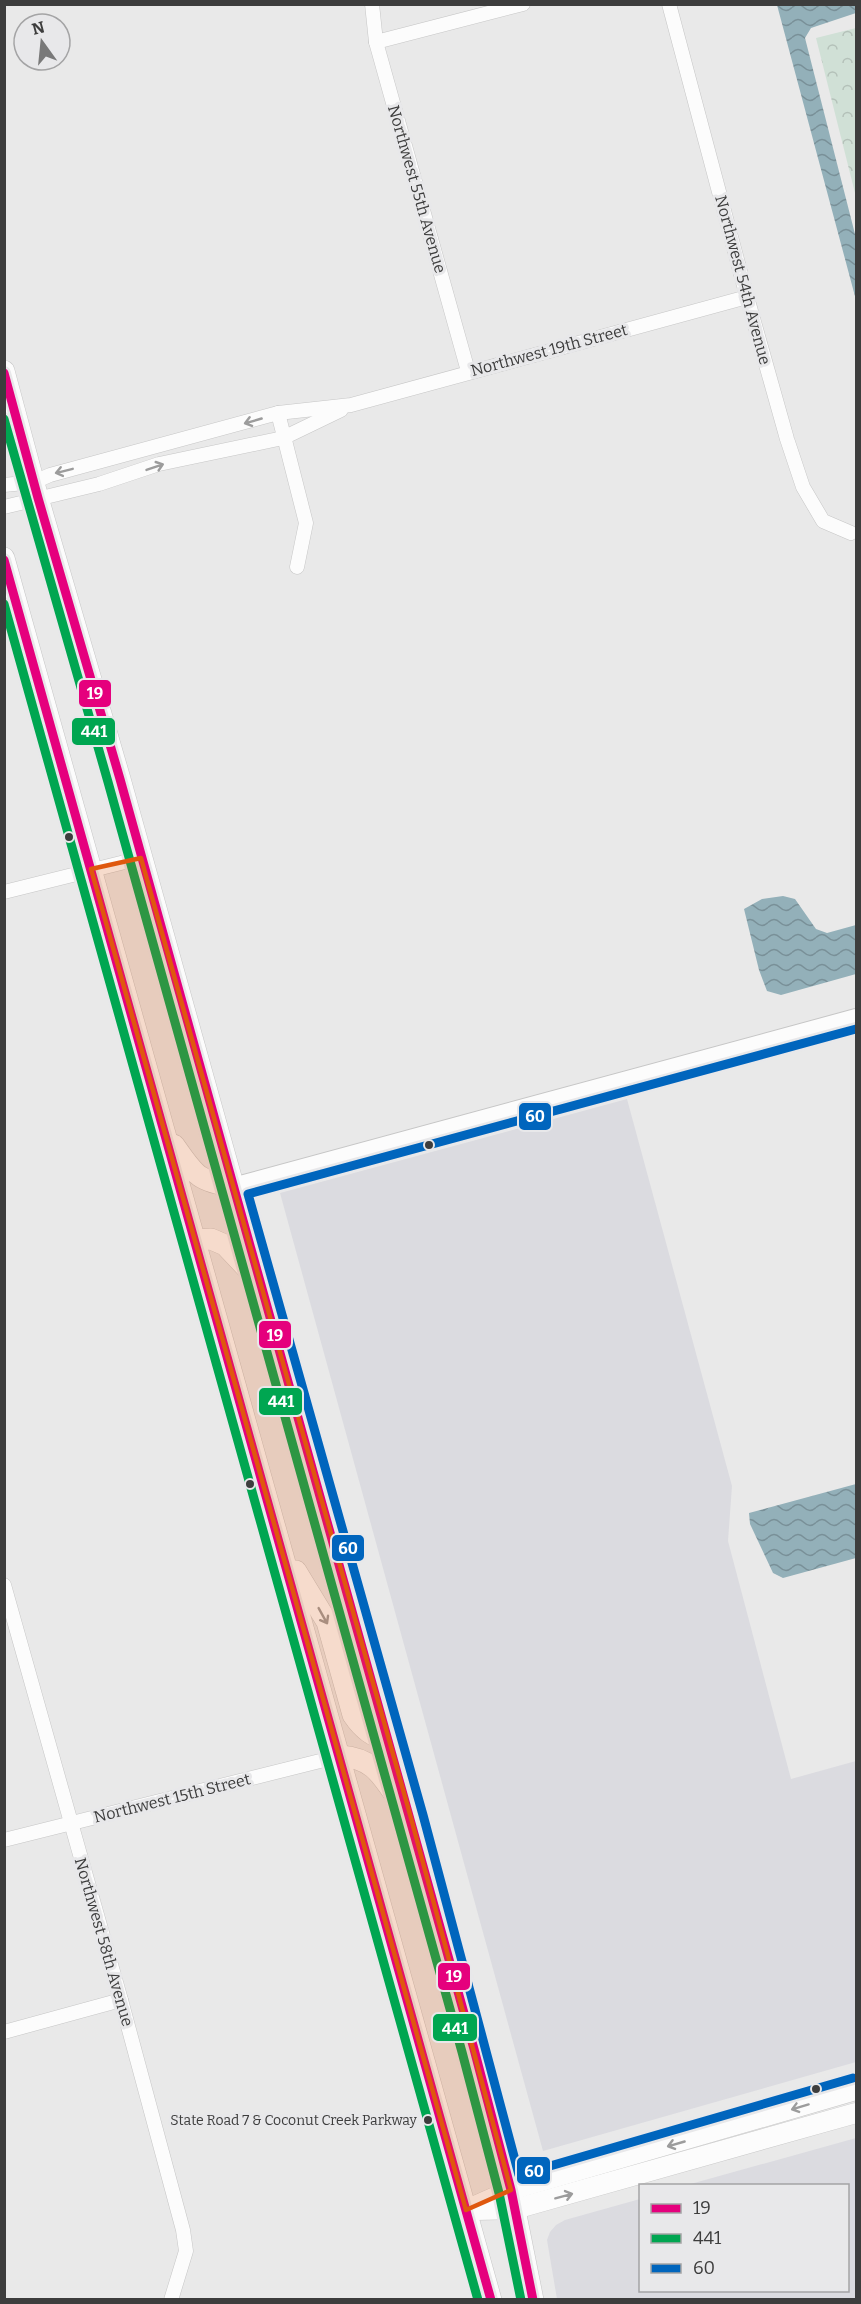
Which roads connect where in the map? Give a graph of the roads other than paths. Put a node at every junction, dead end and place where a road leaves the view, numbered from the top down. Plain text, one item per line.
1 (372, 4) edge
2 (523, 4) edge
3 (669, 4) edge
4 (376, 42) junction
5 (747, 297) junction
6 (4, 371) edge
7 (468, 371) junction
8 (351, 405) junction
9 (278, 413) junction
10 (284, 438) junction
11 (4, 485) edge
12 (36, 490) junction
13 (4, 507) edge
14 (851, 533) dead end
15 (4, 558) edge
16 (297, 567) dead end
17 (141, 858) junction
18 (92, 869) junction
19 (4, 892) edge
20 (856, 1017) edge
21 (166, 1135) junction
22 (233, 1186) junction
23 (195, 1240) junction
24 (260, 1282) junction
25 (282, 1548) junction
26 (4, 1586) edge
27 (390, 1742) junction
28 (340, 1756) junction
29 (411, 1818) junction
30 (71, 1823) junction
31 (4, 1840) edge
32 (121, 2000) junction
33 (4, 2032) edge
34 (856, 2090) edge
35 (856, 2113) edge
36 (513, 2200) junction
37 (466, 2210) junction
38 (171, 2300) edge
39 (491, 2300) edge
40 (533, 2300) edge

1 - 4 street, Northwest 55th Avenue
2 - 4 street
3 - 5 street, Northwest 54th Avenue
4 - 7 street, Northwest 55th Avenue
5 - 7 street, Northwest 19th Street
5 - 14 street, Northwest 54th Avenue
6 - 12 main road
7 - 8 street, Northwest 19th Street
8 - 9 street, Northwest 19th Street
8 - 10 street, Northwest 19th Street
9 - 10 street
9 -> 12 street, Northwest 19th Street
12 -> 10 street, Northwest 19th Street
10 - 16 street
11 - 12 street, Northwest 19th Street
12 - 13 street, Northwest 19th Street
12 - 17 main road
15 - 18 main road
17 - 18 street
17 - 22 main road
18 - 19 street
18 - 21 main road
20 - 22 street
21 - 22 main road
21 - 23 main road
22 - 24 main road
23 - 24 main road
23 - 25 main road
24 - 27 main road
25 -> 27 main road
25 - 28 main road
26 - 30 street, Northwest 58th Avenue
27 - 29 main road
28 - 29 main road
28 - 30 street, Northwest 15th Street
28 - 37 main road
29 - 36 main road
30 - 31 street, Northwest 15th Street
30 - 32 street, Northwest 58th Avenue
32 - 33 street
32 - 38 street, Northwest 58th Avenue
34 -> 36 main road
36 -> 35 main road
36 - 37 main road
36 - 40 main road
37 - 39 main road

